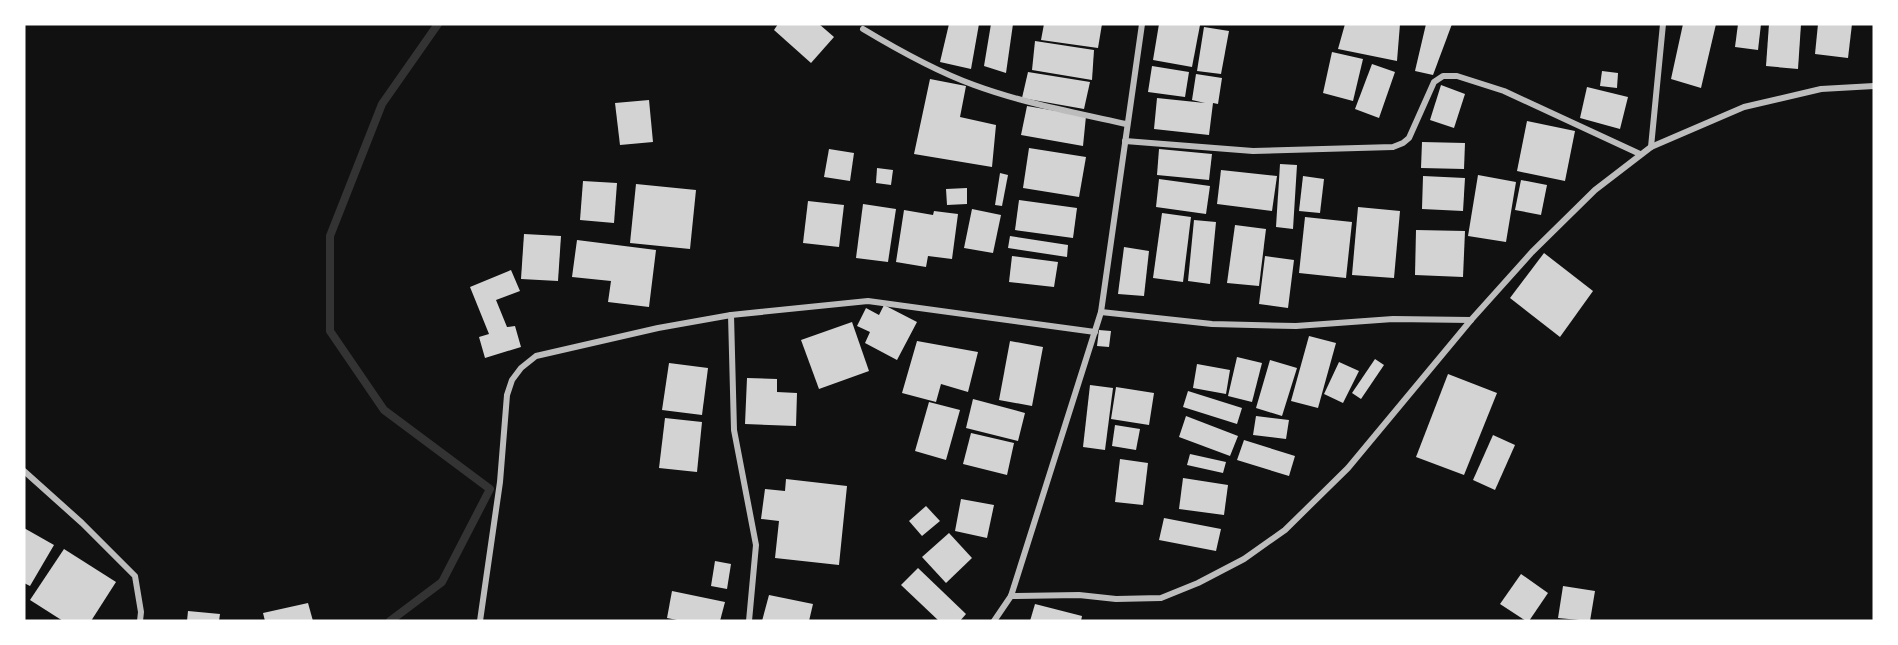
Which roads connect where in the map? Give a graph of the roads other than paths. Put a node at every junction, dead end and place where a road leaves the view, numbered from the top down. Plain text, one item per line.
1 (1142, 24) edge
2 (1663, 24) edge
3 (863, 29) dead end
4 (1874, 86) edge
5 (1126, 124) junction
6 (1125, 141) junction
7 (1651, 147) junction
8 (1640, 154) junction
9 (1101, 312) junction
10 (730, 315) junction
11 (1471, 320) junction
12 (1095, 332) junction
13 (24, 471) edge
14 (1011, 596) junction
15 (140, 621) edge
16 (480, 621) edge
17 (749, 621) edge
18 (994, 621) edge

1 - 5 street
2 - 7 street
3 - 5 street
4 - 7 street
5 - 6 street
6 - 8 street
6 - 9 street
7 - 8 street
8 - 11 street
9 - 11 street
9 - 12 street
10 - 12 street
10 - 16 street
10 - 17 street
11 - 14 street
12 - 14 street
13 - 15 street
14 - 18 street

